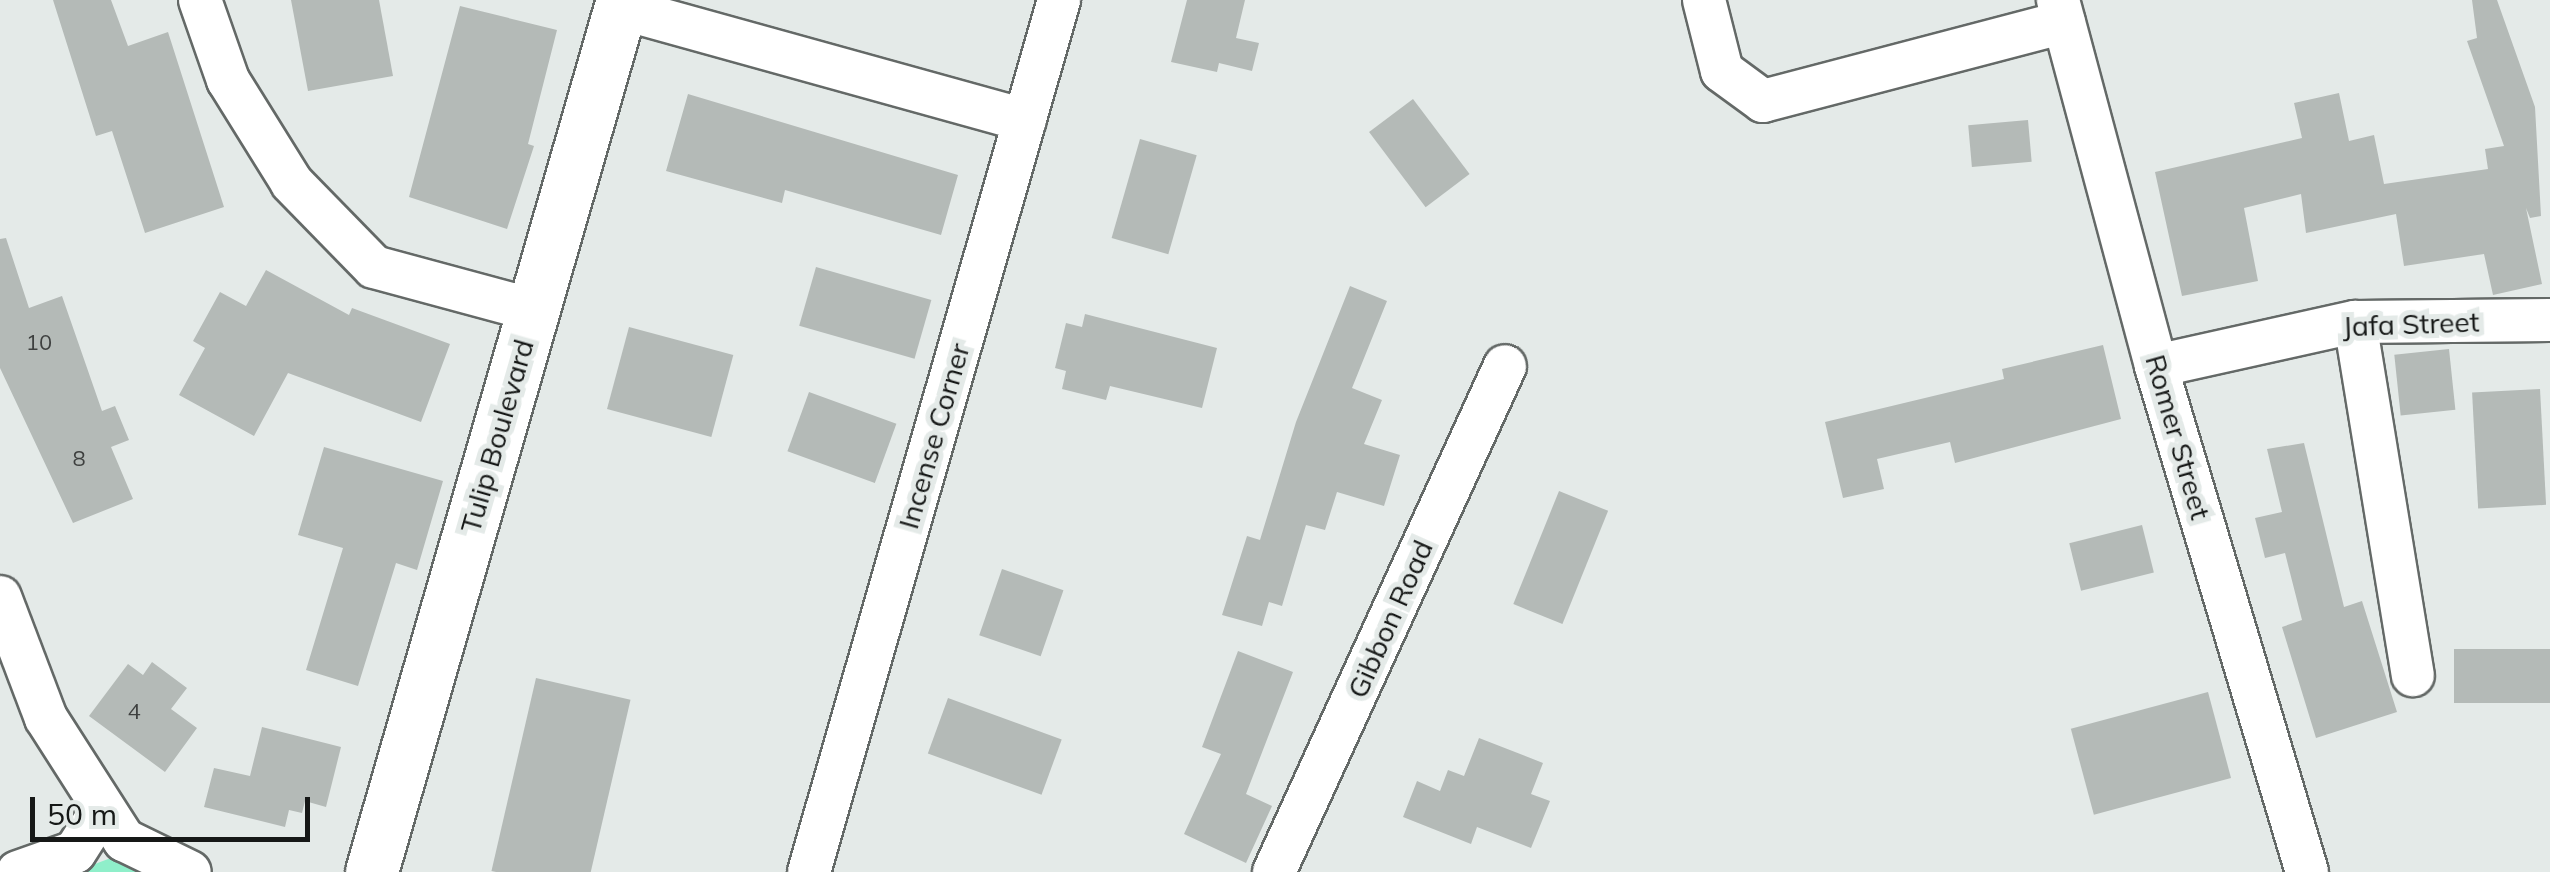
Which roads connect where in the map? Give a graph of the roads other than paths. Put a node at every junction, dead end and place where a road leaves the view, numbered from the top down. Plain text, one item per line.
1 (200, 0) edge
2 (1059, 0) edge
3 (1704, 0) edge
4 (621, 4) edge
5 (2061, 11) edge
6 (1025, 120) junction
7 (533, 310) junction
8 (2550, 320) edge
9 (2355, 322) junction
10 (1504, 366) dead end
11 (2156, 366) junction
12 (0, 597) edge
13 (2413, 675) dead end
14 (103, 808) junction
15 (18, 872) edge
16 (190, 872) edge
17 (372, 872) edge
18 (810, 872) edge
19 (1274, 872) edge
20 (2307, 872) edge

1 - 7 street
2 - 6 street, Incense Corner
3 - 5 street
4 - 6 street
4 - 7 street, Tulip Boulevard
5 - 11 street, Romer Street
6 - 18 street, Incense Corner
7 - 17 street, Tulip Boulevard
8 - 9 street, Jafa Street
9 - 11 street, Jafa Street
9 - 13 street
10 - 19 street, Gibbon Road
11 - 20 street, Romer Street
12 - 14 street
14 - 15 street
14 - 16 street

